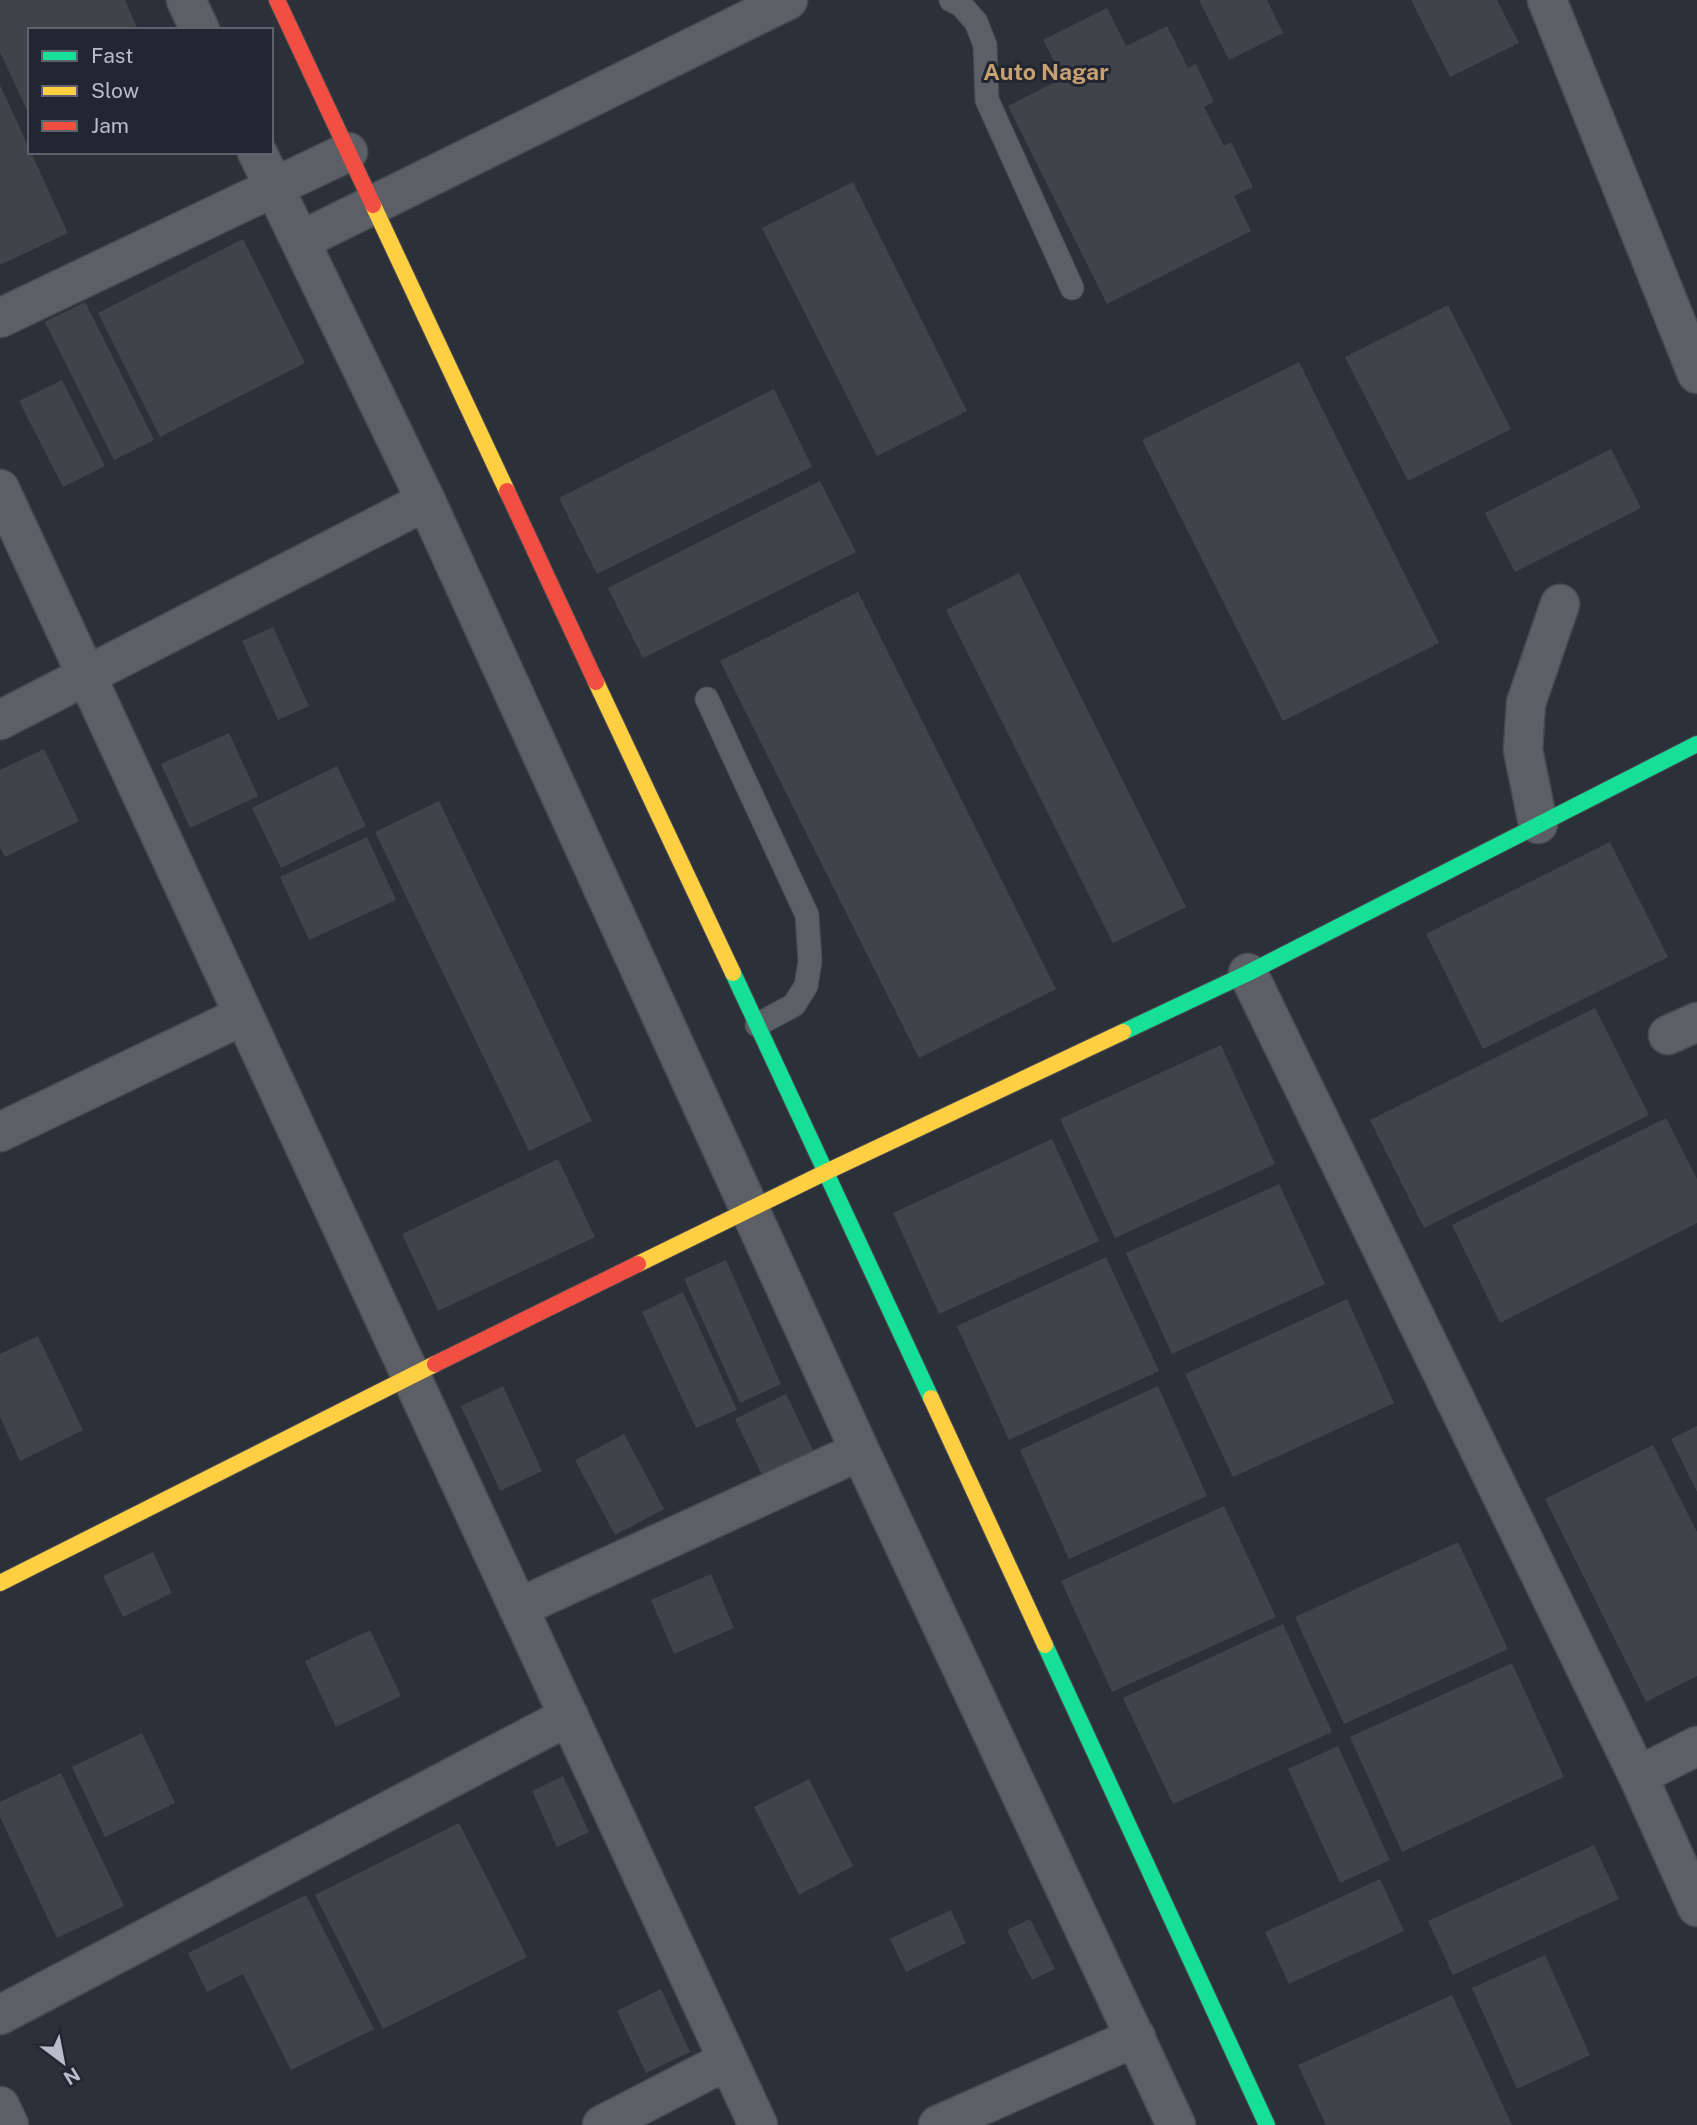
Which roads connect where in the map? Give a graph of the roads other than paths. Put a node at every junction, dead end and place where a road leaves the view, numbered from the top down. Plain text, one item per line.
1 (186, 0) edge
2 (277, 0) edge
3 (788, 0) edge
4 (951, 0) edge
5 (1548, 0) edge
6 (199, 28) edge
7 (348, 152) junction
8 (258, 154) edge
9 (274, 189) junction
10 (373, 206) junction
11 (299, 241) junction
12 (1072, 288) dead end
13 (0, 318) edge
14 (1697, 374) edge
15 (0, 489) edge
16 (426, 501) junction
17 (1560, 604) dead end
18 (87, 677) junction
19 (707, 699) dead end
20 (0, 720) edge
21 (1697, 744) edge
22 (1538, 824) junction
23 (1248, 973) junction
24 (244, 1015) junction
25 (757, 1026) junction
26 (0, 1132) edge
27 (826, 1172) junction
28 (751, 1210) junction
29 (411, 1376) junction
30 (860, 1451) junction
31 (0, 1583) edge
32 (519, 1608) junction
33 (569, 1716) junction
34 (1697, 1746) edge
35 (1638, 1776) junction
36 (1697, 1907) edge
37 (0, 2015) edge
38 (1136, 2037) junction
39 (728, 2060) junction
40 (0, 2106) edge
41 (9, 2125) edge
42 (602, 2125) edge
43 (758, 2125) edge
44 (938, 2125) edge
45 (1175, 2125) edge
46 (1267, 2125) edge

1 - 6 street
2 - 7 street
3 - 10 street
4 - 12 lane
5 - 14 street
7 - 9 street
7 - 10 street
8 - 9 street
9 - 11 street
9 - 13 street
10 - 11 street
10 - 25 street
11 - 16 street
15 - 18 street
16 - 18 street
16 - 28 street
17 - 22 street
18 - 20 street
18 - 24 street
19 - 25 lane
21 - 22 street
22 - 23 street
23 - 27 street
23 - 35 street
24 - 26 street
24 - 29 street
25 - 27 street
27 - 28 street
27 - 46 street
28 - 29 street
28 - 30 street
29 - 31 street
29 - 32 street
30 - 32 street
30 - 38 street
32 - 33 street
33 - 37 street
33 - 39 street
34 - 35 street
35 - 36 street
38 - 44 street
38 - 45 street
39 - 42 street
39 - 43 street
40 - 41 street

